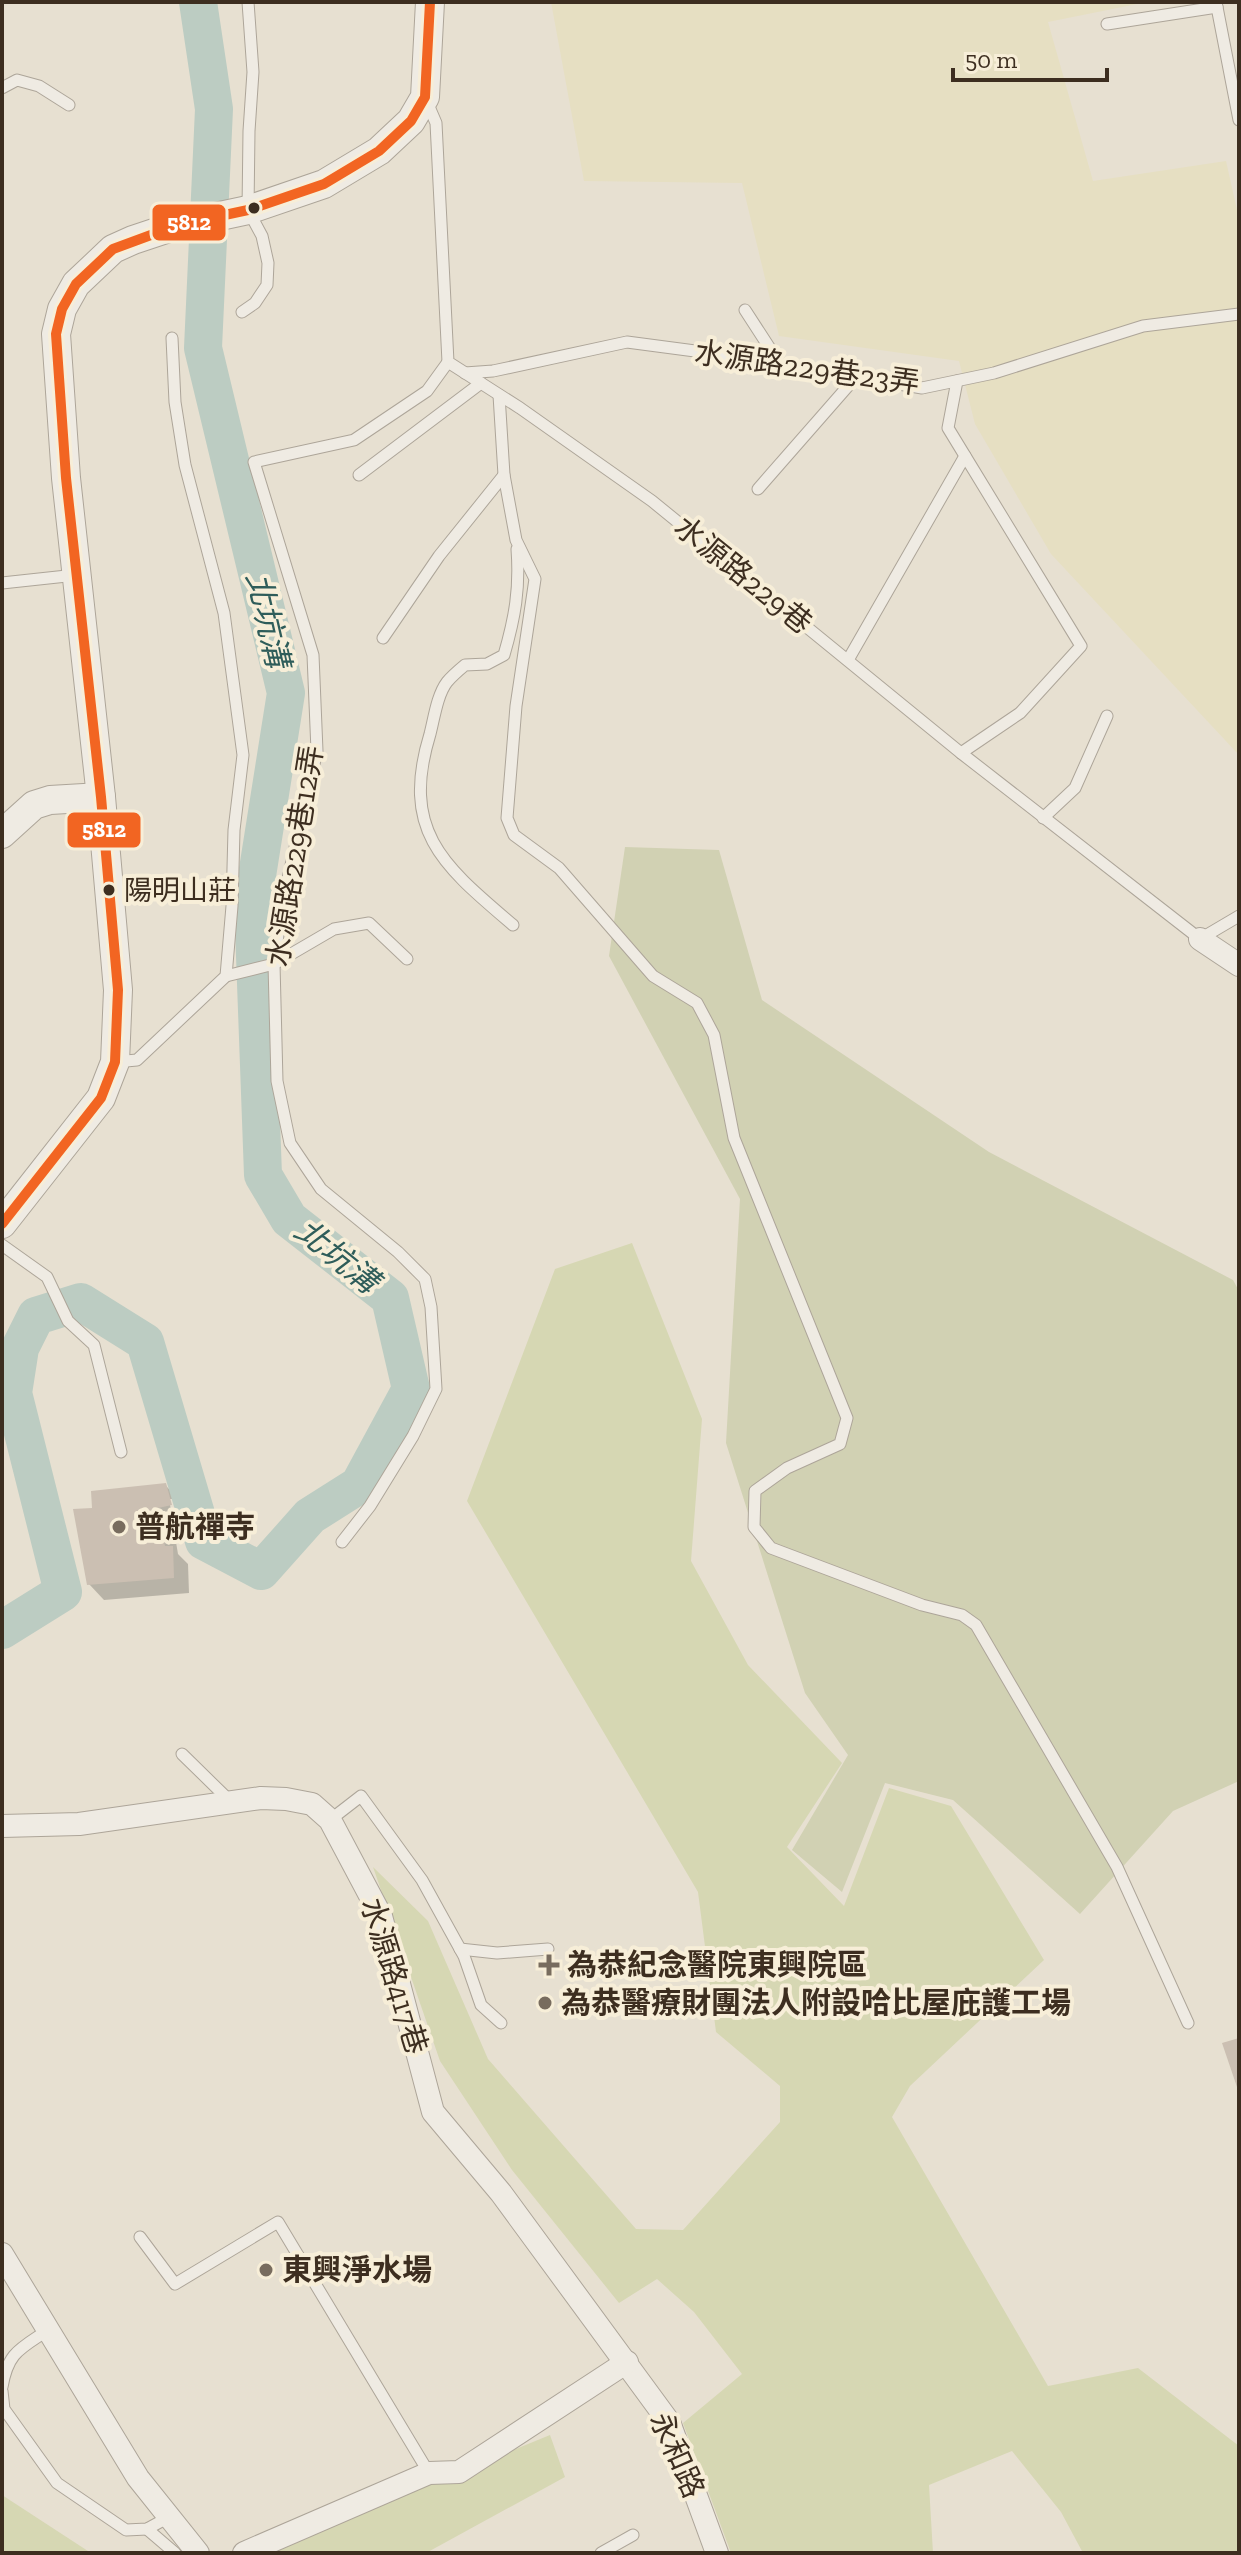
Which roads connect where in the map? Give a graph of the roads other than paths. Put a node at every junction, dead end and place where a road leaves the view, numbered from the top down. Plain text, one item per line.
1 (248, 2) edge
2 (430, 2) edge
3 (1217, 5) edge
4 (1107, 24) dead end
5 (2, 88) edge
6 (425, 97) junction
7 (69, 105) dead end
8 (1239, 120) edge
9 (248, 210) junction
10 (745, 310) dead end
11 (242, 312) dead end
12 (1239, 314) edge
13 (172, 338) dead end
14 (448, 362) junction
15 (780, 364) junction
16 (465, 373) junction
17 (856, 377) junction
18 (957, 381) junction
19 (481, 383) junction
20 (499, 395) junction
21 (965, 456) junction
22 (359, 475) dead end
23 (504, 475) junction
24 (758, 489) dead end
25 (516, 540) junction
26 (77, 575) junction
27 (2, 583) edge
28 (383, 638) dead end
29 (848, 660) junction
30 (1107, 716) dead end
31 (961, 753) junction
32 (101, 797) junction
33 (1043, 818) junction
34 (2, 834) edge
35 (1239, 916) edge
36 (513, 925) dead end
37 (1200, 939) junction
38 (407, 959) dead end
39 (274, 964) junction
40 (1239, 965) edge
41 (226, 976) junction
42 (115, 1062) junction
43 (2, 1224) edge
44 (2, 1245) edge
45 (121, 1452) dead end
46 (342, 1542) dead end
47 (182, 1754) dead end
48 (230, 1801) junction
49 (330, 1820) junction
50 (2, 1826) edge
51 (460, 1949) junction
52 (548, 1949) dead end
53 (501, 2023) dead end
54 (1188, 2023) dead end
55 (140, 2237) dead end
56 (2, 2254) edge
57 (48, 2330) junction
58 (627, 2362) junction
59 (2, 2389) edge
60 (429, 2473) junction
61 (169, 2517) junction
62 (147, 2529) junction
63 (633, 2535) dead end
64 (175, 2553) edge
65 (198, 2553) edge
66 (244, 2553) edge
67 (601, 2553) edge
68 (717, 2553) edge

1 - 9 lane
2 - 6 street
3 - 4 lane
3 - 8 lane
5 - 7 lane
6 - 9 street
6 - 14 lane
9 - 11 lane
9 - 26 street
10 - 15 lane
12 - 18 lane, 水源路229巷23弄
13 - 41 lane
14 - 16 lane, 水源路229巷
14 - 39 lane, 水源路229巷12弄
15 - 16 lane, 水源路229巷23弄
15 - 17 lane, 水源路229巷23弄
16 - 19 lane, 水源路229巷
17 - 18 lane, 水源路229巷23弄
17 - 24 lane
18 - 21 lane
19 - 20 lane, 水源路229巷
19 - 22 lane
20 - 23 lane
20 - 29 lane, 水源路229巷
21 - 29 lane
21 - 31 lane
23 - 25 lane
23 - 28 lane
25 - 36 lane
25 - 54 lane
26 - 27 lane
26 - 32 street
29 - 31 lane, 水源路229巷
30 - 33 lane
31 - 33 lane, 水源路229巷
32 - 34 street
32 - 42 street
33 - 37 lane, 水源路229巷
35 - 37 lane
37 - 40 street, 水源路229巷
38 - 39 lane
39 - 41 lane
39 - 46 lane, 水源路229巷12弄
41 - 42 lane
42 - 43 street
44 - 45 lane
47 - 48 lane
48 - 49 street
48 - 50 street
49 - 51 lane
49 - 58 street, 水源路417巷
51 - 52 lane
51 - 53 lane
55 - 60 lane
56 - 57 street
57 - 59 lane
57 - 61 street
58 - 60 street
58 - 68 street, 永和路
59 - 62 lane
60 - 66 street
61 - 62 lane
61 - 65 street
62 - 64 lane
63 - 67 lane

